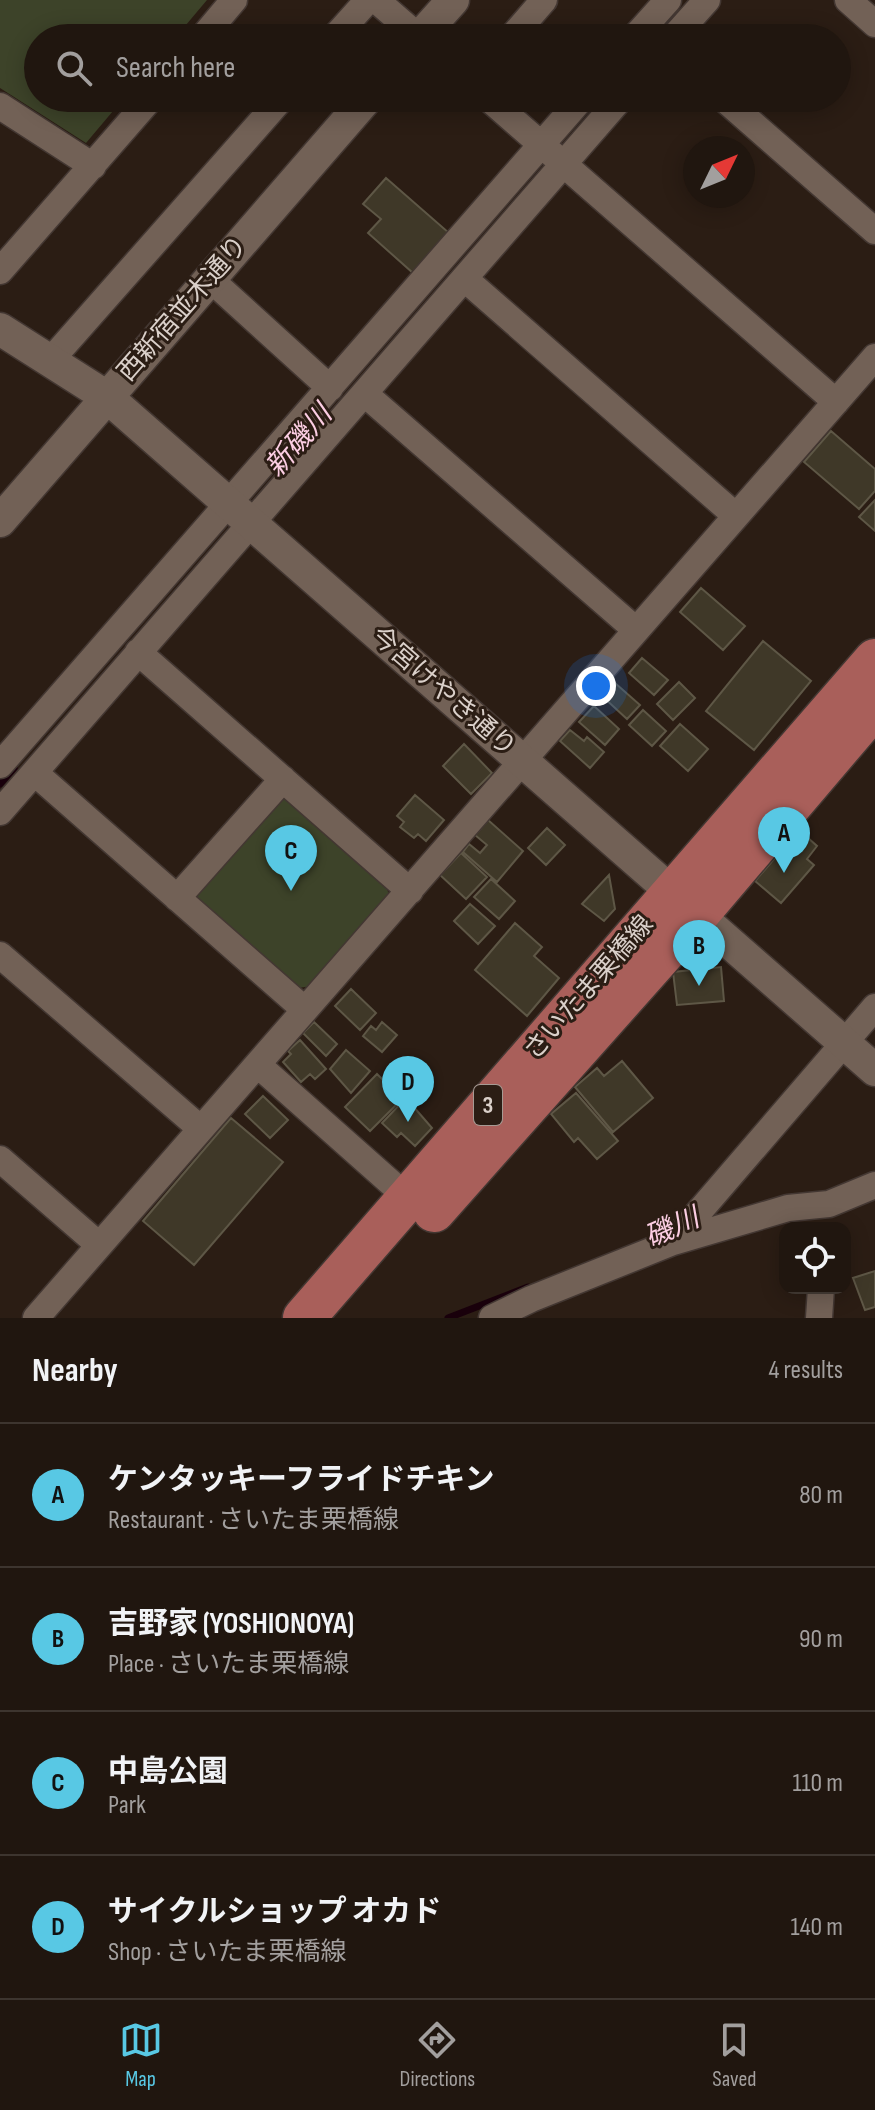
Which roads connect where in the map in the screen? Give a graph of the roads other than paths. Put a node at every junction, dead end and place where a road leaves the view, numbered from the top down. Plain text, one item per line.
1 (234, 0) edge
2 (368, 0) edge
3 (376, 0) edge
4 (453, 0) edge
5 (544, 0) edge
6 (668, 0) edge
7 (707, 0) edge
8 (848, 0) edge
9 (214, 24) edge
10 (347, 24) edge
11 (404, 24) edge
12 (432, 24) edge
13 (523, 24) edge
14 (647, 24) edge
15 (686, 24) edge
16 (875, 24) edge
17 (0, 106) edge
18 (139, 112) edge
19 (270, 112) edge
20 (355, 112) edge
21 (504, 112) edge
22 (570, 112) edge
23 (609, 112) edge
24 (739, 112) edge
25 (541, 145) junction
26 (563, 165) junction
27 (93, 166) junction
28 (875, 231) edge
29 (0, 271) edge
30 (210, 279) junction
31 (465, 279) junction
32 (0, 329) edge
33 (875, 357) edge
34 (50, 361) junction
35 (330, 388) junction
36 (365, 394) junction
37 (107, 397) junction
38 (836, 402) junction
39 (240, 514) junction
40 (736, 516) junction
41 (0, 521) edge
42 (636, 630) junction
43 (138, 652) junction
44 (875, 660) edge
45 (875, 706) edge
46 (523, 762) junction
47 (0, 765) edge
48 (35, 773) junction
49 (283, 779) junction
50 (0, 812) edge
51 (410, 891) junction
52 (177, 898) junction
53 (685, 903) junction
54 (0, 955) edge
55 (875, 1007) edge
56 (305, 1010) junction
57 (844, 1043) junction
58 (258, 1065) junction
59 (873, 1065) edge
60 (201, 1129) junction
61 (0, 1159) edge
62 (875, 1185) edge
63 (408, 1198) junction
64 (797, 1218) edge
65 (673, 1242) junction
66 (99, 1245) junction
67 (821, 1294) edge
68 (36, 1318) edge
69 (304, 1318) edge
70 (338, 1318) edge
71 (492, 1318) edge
72 (819, 1318) edge

1 - 9 street
2 - 10 street
3 - 11 street
4 - 12 street
5 - 13 street
6 - 14 street
7 - 15 street
8 - 16 street
17 - 27 street
18 - 27 street
19 - 34 street
20 - 30 street, 西新宿並木通り
21 - 25 street
22 - 25 street
23 - 26 street
24 - 28 street
25 - 26 street
25 - 35 street
26 - 31 street
26 - 38 street
27 - 29 street
30 - 35 street
30 - 37 street, 西新宿並木通り
31 - 36 street
31 - 40 street
32 - 34 street, 今宮けやき通り
33 - 38 street
34 - 37 street, 今宮けやき通り
35 - 39 street
36 - 39 street
36 - 42 street
37 - 39 street, 今宮けやき通り
37 - 41 street, 西新宿並木通り
38 - 40 street
39 - 43 street
39 - 46 street, 今宮けやき通り
39 - 47 street
40 - 42 street
42 - 46 street
43 - 48 street
43 - 49 street
44 - 53 main road, さいたま栗橋線 / 3
45 - 53 main road, さいたま栗橋線 / 3
46 - 51 street
46 - 53 street, 今宮けやき通り
48 - 50 street
48 - 52 street
49 - 51 street
49 - 52 street
51 - 56 street
52 - 56 street
53 - 57 street, 今宮けやき通り
53 - 63 main road, さいたま栗橋線 / 3
53 - 70 main road, さいたま栗橋線 / 3
54 - 60 street
55 - 57 street
56 - 58 street
57 - 59 street, 今宮けやき通り
57 - 65 street
58 - 60 street
58 - 63 street
60 - 66 street
61 - 66 street
62 - 64 street
63 - 69 main road, さいたま栗橋線 / 3
64 - 65 street
65 - 71 street
66 - 68 street
67 - 72 street

